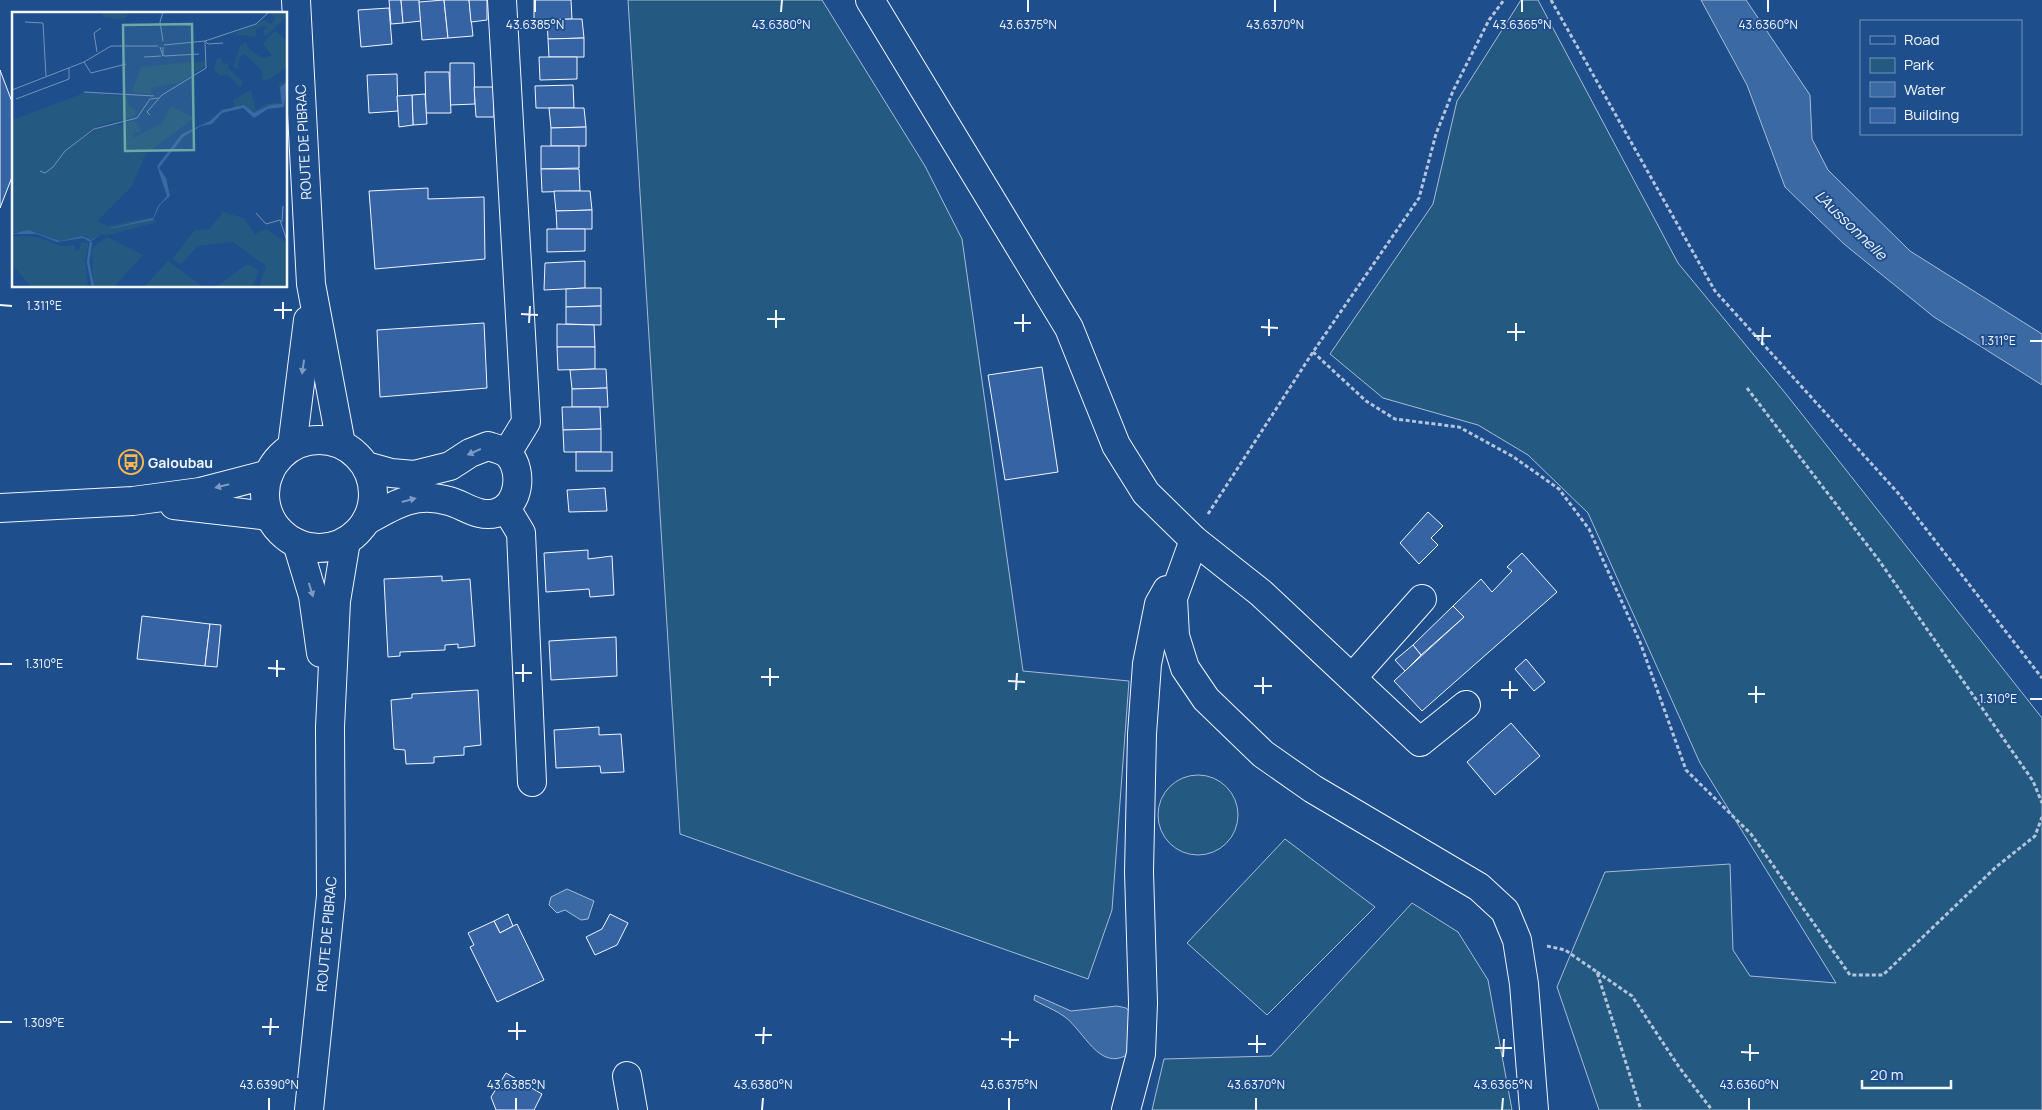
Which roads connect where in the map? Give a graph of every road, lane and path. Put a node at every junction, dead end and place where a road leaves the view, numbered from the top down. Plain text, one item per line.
1 (296, 0) edge
2 (502, 0) edge
3 (870, 0) edge
4 (1504, 0) edge
5 (1550, 0) edge
6 (311, 284) junction
7 (1313, 352) junction
8 (1747, 388) dead end
9 (341, 444) junction
10 (292, 447) junction
11 (507, 453) junction
12 (366, 466) junction
13 (269, 474) junction
14 (133, 501) junction
15 (4, 505) edge
16 (506, 508) junction
17 (270, 516) junction
18 (366, 521) junction
19 (1194, 540) junction
20 (346, 541) junction
21 (297, 544) junction
22 (1422, 598) dead end
23 (1352, 678) junction
24 (2042, 678) edge
25 (1466, 705) dead end
26 (330, 727) junction
27 (532, 782) dead end
28 (2042, 803) edge
29 (2042, 817) edge
30 (1517, 940) junction
31 (1597, 972) junction
32 (627, 1076) dead end
33 (309, 1110) edge
34 (633, 1110) edge
35 (1126, 1110) edge
36 (1534, 1110) edge
37 (1641, 1110) edge
38 (1712, 1110) edge

1 - 6 main road, ROUTE DE PIBRAC
2 - 11 main road
3 - 19 main road
4 - 7 path
5 - 24 path
6 - 9 main road, ROUTE DE PIBRAC
6 -> 10 main road, ROUTE DE PIBRAC
7 - 19 path
7 - 29 path
8 - 28 path
9 - 10 main road
9 - 12 main road
10 - 13 main road
11 -> 12 main road
11 - 16 main road
12 - 18 main road
13 -> 14 main road
13 - 17 main road
14 - 15 main road
14 - 17 main road
18 -> 16 main road
16 - 27 main road
17 - 21 main road
18 - 20 main road
19 - 23 main road
19 - 30 main road
19 - 35 main road
20 - 21 main road
20 - 26 main road, ROUTE DE PIBRAC
21 -> 26 main road, ROUTE DE PIBRAC
22 - 23 main road
23 - 25 main road
26 - 33 main road, ROUTE DE PIBRAC
30 - 31 path
30 - 36 main road
31 - 37 path
31 - 38 path
32 - 34 main road

